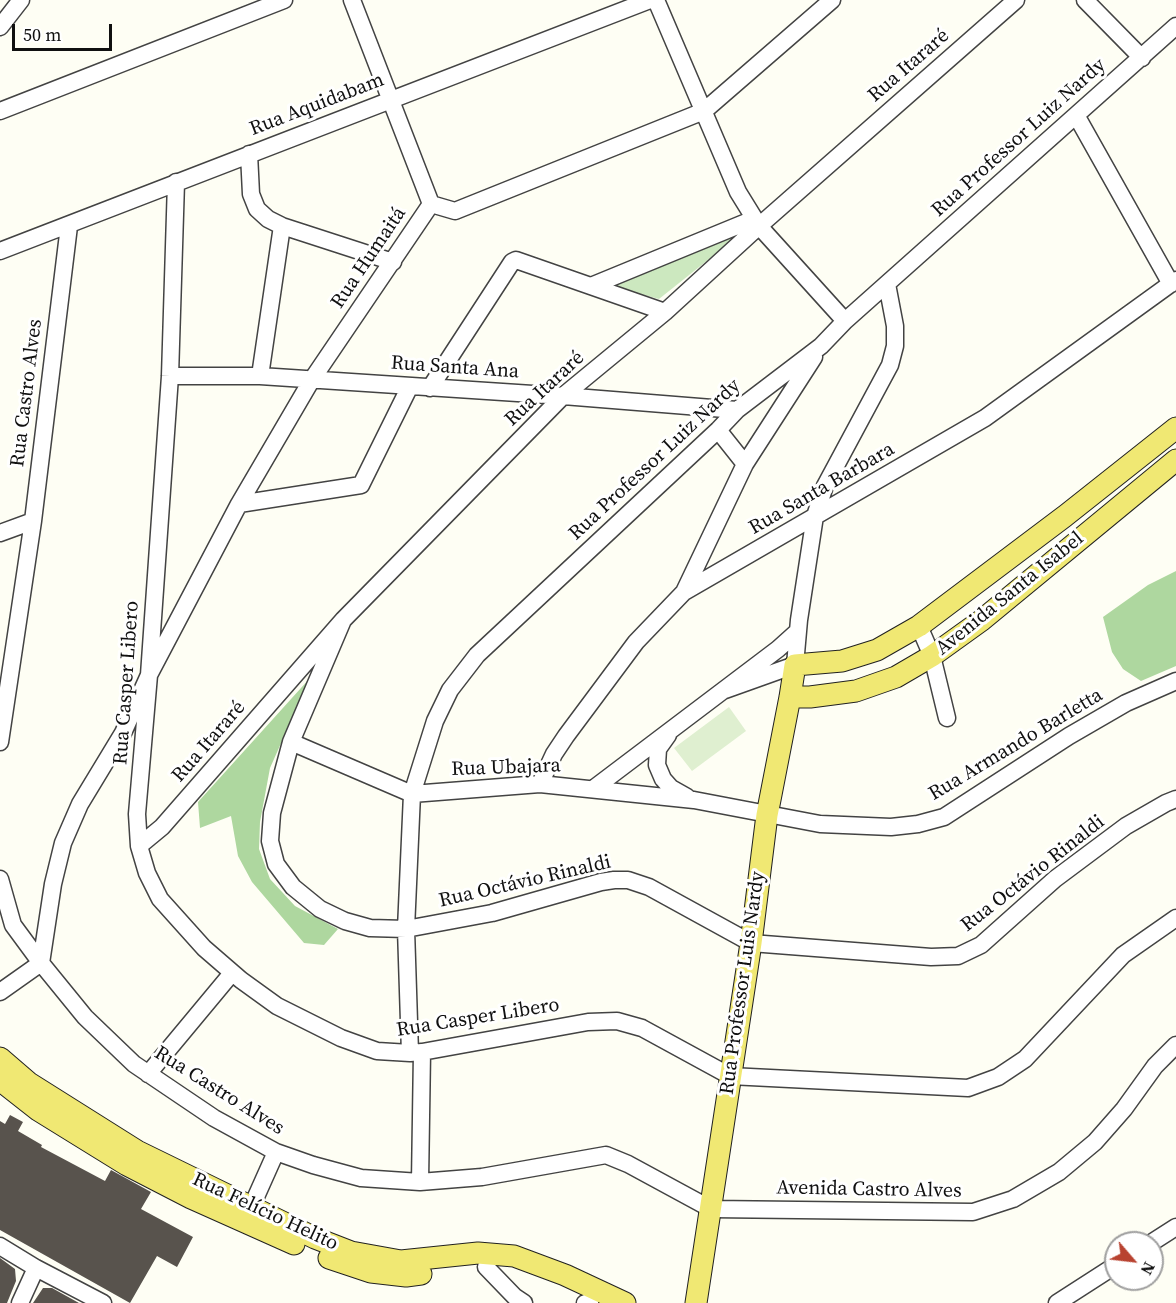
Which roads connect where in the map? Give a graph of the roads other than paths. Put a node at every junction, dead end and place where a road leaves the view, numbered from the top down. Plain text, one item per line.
1 (21, 0) edge
2 (284, 0) edge
3 (352, 0) edge
4 (650, 0) edge
5 (656, 0) edge
6 (832, 0) edge
7 (1016, 0) edge
8 (1085, 0) edge
9 (1176, 26) edge
10 (0, 27) edge
11 (1142, 58) junction
12 (391, 100) junction
13 (0, 111) edge
14 (704, 111) junction
15 (1076, 115) junction
16 (249, 154) junction
17 (176, 182) junction
18 (431, 204) junction
19 (757, 223) junction
20 (69, 226) junction
21 (282, 226) junction
22 (0, 251) edge
23 (393, 262) junction
24 (1174, 282) edge
25 (887, 284) junction
26 (591, 286) junction
27 (665, 312) junction
28 (845, 321) junction
29 (821, 346) junction
30 (170, 375) junction
31 (260, 376) junction
32 (311, 381) junction
33 (410, 386) junction
34 (430, 388) junction
35 (563, 396) junction
36 (737, 410) junction
37 (1176, 428) edge
38 (718, 430) junction
39 (1176, 460) edge
40 (745, 464) junction
41 (239, 504) junction
42 (815, 516) junction
43 (33, 521) junction
44 (0, 533) edge
45 (684, 592) junction
46 (343, 620) junction
47 (918, 626) junction
48 (798, 631) junction
49 (932, 656) junction
50 (795, 665) junction
51 (149, 675) junction
52 (1176, 681) edge
53 (725, 690) junction
54 (790, 697) junction
55 (947, 718) dead end
56 (670, 732) junction
57 (0, 742) edge
58 (291, 742) junction
59 (540, 784) junction
60 (593, 789) junction
61 (412, 794) junction
62 (1176, 799) edge
63 (694, 801) junction
64 (767, 815) junction
65 (139, 846) junction
66 (0, 879) edge
67 (1176, 918) edge
68 (406, 929) junction
69 (751, 943) junction
70 (42, 963) junction
71 (232, 973) junction
72 (0, 992) edge
73 (1176, 1045) edge
74 (416, 1053) junction
75 (0, 1058) edge
76 (148, 1074) junction
77 (730, 1076) junction
78 (0, 1080) edge
79 (276, 1152) junction
80 (420, 1182) junction
81 (251, 1208) junction
82 (711, 1209) junction
83 (0, 1246) edge
84 (486, 1267) junction
85 (36, 1268) junction
86 (1104, 1273) edge
87 (20, 1303) edge
88 (103, 1303) edge
89 (524, 1303) edge
90 (589, 1303) edge
91 (625, 1303) edge
92 (696, 1303) edge
93 (1057, 1303) edge

1 - 10 street
2 - 13 street
3 - 12 street
4 - 12 street, Rua Aquidabam
5 - 14 street
6 - 14 street, Rua Humaitá
7 - 19 street, Rua Itararé
8 - 11 street
9 - 11 street, Rua Professor Luiz Nardy
11 - 15 street, Rua Professor Luiz Nardy
12 - 16 street, Rua Aquidabam
12 - 18 street
14 - 18 street, Rua Humaitá
14 - 19 street
15 - 24 street
15 - 25 street, Rua Professor Luiz Nardy
16 - 17 street, Rua Aquidabam
16 - 21 street
17 - 20 street, Rua Aquidabam
17 - 30 street, Rua Casper Libero
18 - 23 street, Rua Humaitá
19 - 26 street
19 - 27 street, Rua Itararé
19 - 28 street
20 - 22 street, Rua Aquidabam
20 - 43 street, Rua Castro Alves
21 - 23 street
21 - 31 street
23 - 32 street, Rua Humaitá
24 - 42 street, Rua Santa Barbara
25 - 28 street, Rua Professor Luiz Nardy
25 - 42 street
26 - 27 street
26 - 34 street
27 - 35 street, Rua Itararé
28 - 29 street, Rua Professor Luiz Nardy
29 - 36 street, Rua Professor Luiz Nardy
29 - 40 street
30 - 31 street, Rua Santa Ana
30 - 51 street, Rua Casper Libero
31 - 32 street, Rua Santa Ana
32 - 33 street, Rua Santa Ana
32 - 41 street, Rua Humaitá
33 - 34 street, Rua Santa Ana
33 - 41 street
34 - 35 street, Rua Santa Ana
35 - 36 street, Rua Santa Ana
35 - 46 street, Rua Itararé
36 - 38 street, Rua Professor Luiz Nardy
37 - 47 main road, Avenida Santa Isabel
38 - 40 street
38 - 61 street, Rua Professor Luiz Nardy
39 - 49 main road, Avenida Santa Isabel
40 - 45 street
41 - 51 street, Rua Humaitá
42 - 45 street, Rua Santa Barbara
42 - 48 street
43 - 44 street
43 - 57 street, Rua Castro Alves
45 - 59 street, Rua Santa Barbara
46 - 58 street, Rua Octávio Rinaldi
46 - 65 street, Rua Itararé
47 - 49 street
47 - 50 main road, Avenida Santa Isabel
48 - 50 street
48 - 53 street
49 - 54 main road, Avenida Santa Isabel
49 - 55 street
50 - 53 street
50 - 54 main road, Rua Professor Luis Nardy
51 - 65 street, Rua Casper Libero
51 - 70 street, Rua Humaitá
52 - 64 street, Rua Armando Barletta
53 - 56 street
54 - 64 main road, Rua Professor Luis Nardy
56 - 60 street
56 - 63 street
58 - 61 street, Rua Ubajara
58 - 68 street, Rua Octávio Rinaldi
59 - 60 street, Rua Ubajara
59 - 61 street, Rua Ubajara
60 - 63 street, Rua Ubajara
61 - 68 street, Rua Professor Luiz Nardy
62 - 69 street, Rua Octávio Rinaldi
63 - 64 street, Rua Ubajara
64 - 69 main road, Rua Professor Luis Nardy
65 - 71 street, Rua Casper Libero
66 - 70 street, Rua Castro Alves
67 - 77 street, Rua Casper Libero
68 - 69 street, Rua Octávio Rinaldi
68 - 74 street, Rua Professor Luiz Nardy
69 - 77 main road, Rua Professor Luis Nardy
70 - 72 street
70 - 76 street, Rua Castro Alves
71 - 74 street, Rua Casper Libero
71 - 76 street
73 - 82 street, Avenida Castro Alves
74 - 77 street, Rua Casper Libero
74 - 80 street, Rua Professor Luiz Nardy
75 - 81 main road, Rua Felício Helito
76 - 79 street, Rua Castro Alves
77 - 82 main road, Rua Professor Luis Nardy
78 - 84 main road, Rua Felício Helito
79 - 80 street, Rua Castro Alves
79 - 81 street
80 - 82 street, Rua Castro Alves
81 - 91 main road, Rua Felício Helito
82 - 92 main road, Rua Professor Luis Nardy
83 - 85 street
84 - 89 street
84 - 90 main road, Rua Felício Helito
85 - 87 street
85 - 88 street
86 - 93 street

